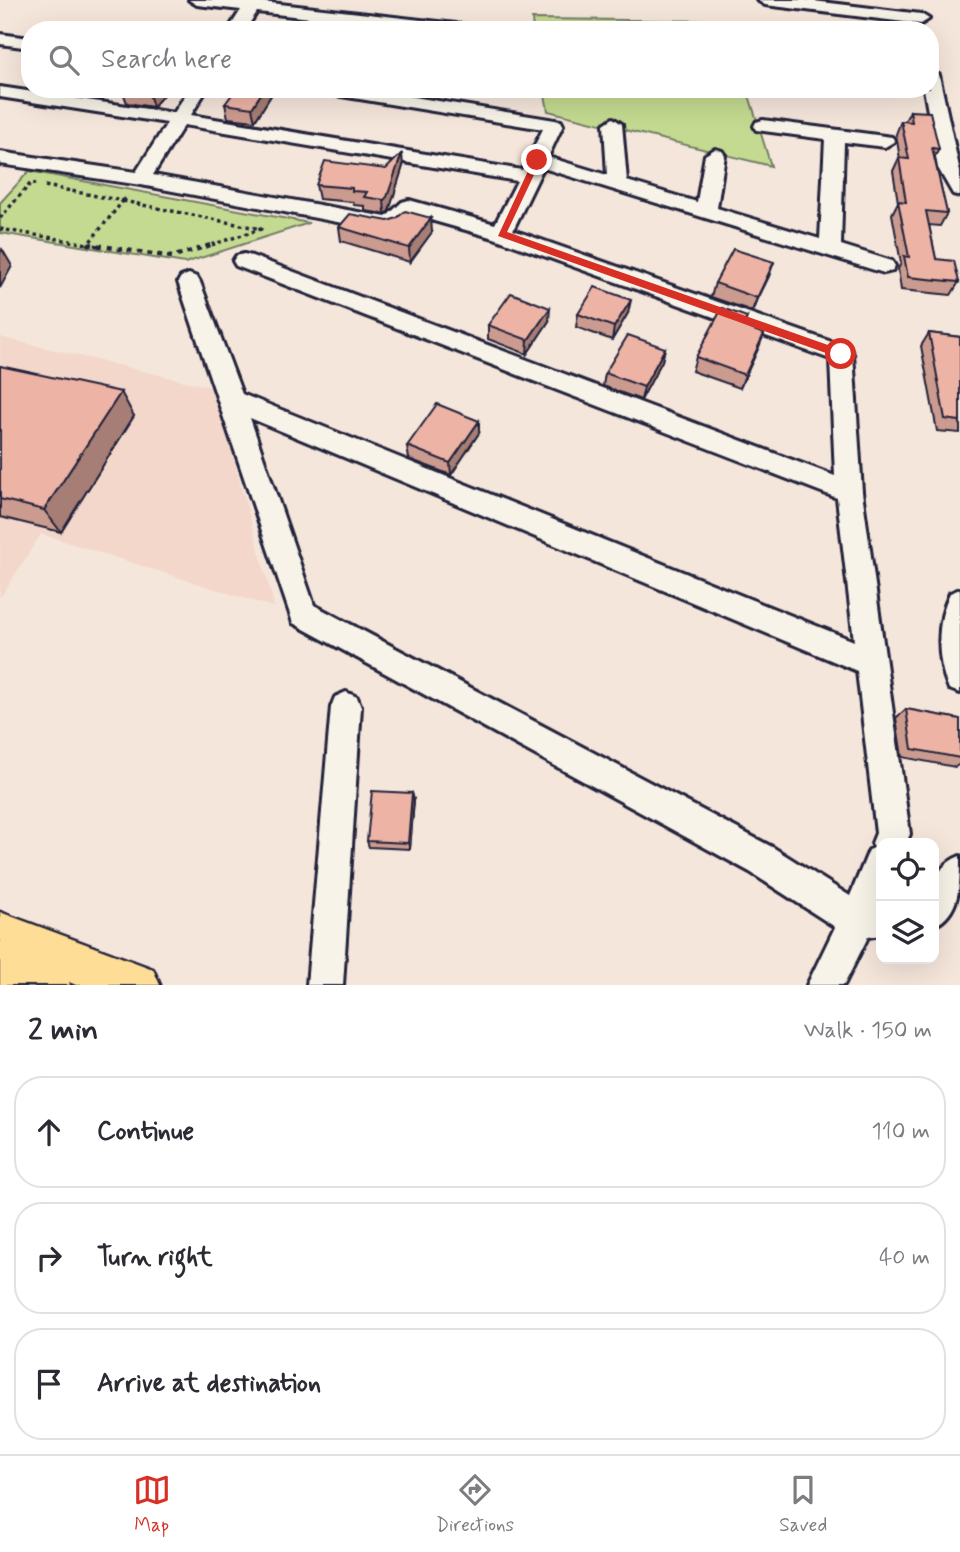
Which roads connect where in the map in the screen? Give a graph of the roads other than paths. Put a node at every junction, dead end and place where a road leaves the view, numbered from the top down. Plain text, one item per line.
1 (197, 0) edge
2 (765, 0) edge
3 (918, 0) edge
4 (253, 4) edge
5 (242, 21) edge
6 (392, 21) edge
7 (890, 21) edge
8 (921, 21) edge
9 (0, 39) edge
10 (21, 42) edge
11 (1, 93) edge
12 (21, 96) edge
13 (35, 98) edge
14 (192, 98) edge
15 (385, 98) edge
16 (934, 98) edge
17 (179, 119) junction
18 (613, 124) dead end
19 (763, 126) dead end
20 (835, 135) junction
21 (885, 141) dead end
22 (715, 155) dead end
23 (0, 158) edge
24 (533, 168) junction
25 (141, 179) junction
26 (617, 184) junction
27 (960, 190) edge
28 (706, 212) junction
29 (502, 233) junction
30 (830, 250) junction
31 (244, 261) dead end
32 (884, 266) dead end
33 (189, 282) dead end
34 (232, 400) junction
35 (849, 492) junction
36 (960, 602) edge
37 (870, 662) junction
38 (960, 680) edge
39 (346, 707) dead end
40 (891, 838) edge
41 (960, 873) edge
42 (876, 886) edge
43 (939, 902) edge
44 (869, 919) edge
45 (0, 934) edge
46 (0, 967) edge
47 (47, 985) edge
48 (137, 985) edge
49 (325, 985) edge
50 (825, 985) edge

1 - 4 street
2 - 7 street
3 - 8 street
4 - 5 street
4 - 6 street
9 - 10 street
11 - 12 street
13 - 17 street
14 - 17 street
15 - 24 street
16 - 27 street
17 - 24 street
17 - 25 street
18 - 26 street
19 - 20 street
20 - 21 street
20 - 30 street
22 - 28 street
23 - 25 street
24 - 26 street
24 - 29 street
25 - 29 street
26 - 28 street
28 - 30 street
29 - 35 street
30 - 32 street
31 - 35 street
33 - 34 street
34 - 37 street
34 - 44 street
35 - 37 street
36 - 38 street
37 - 40 street
39 - 49 street
41 - 43 street
42 - 44 street
44 - 50 street
45 - 48 main road
46 - 47 main road

